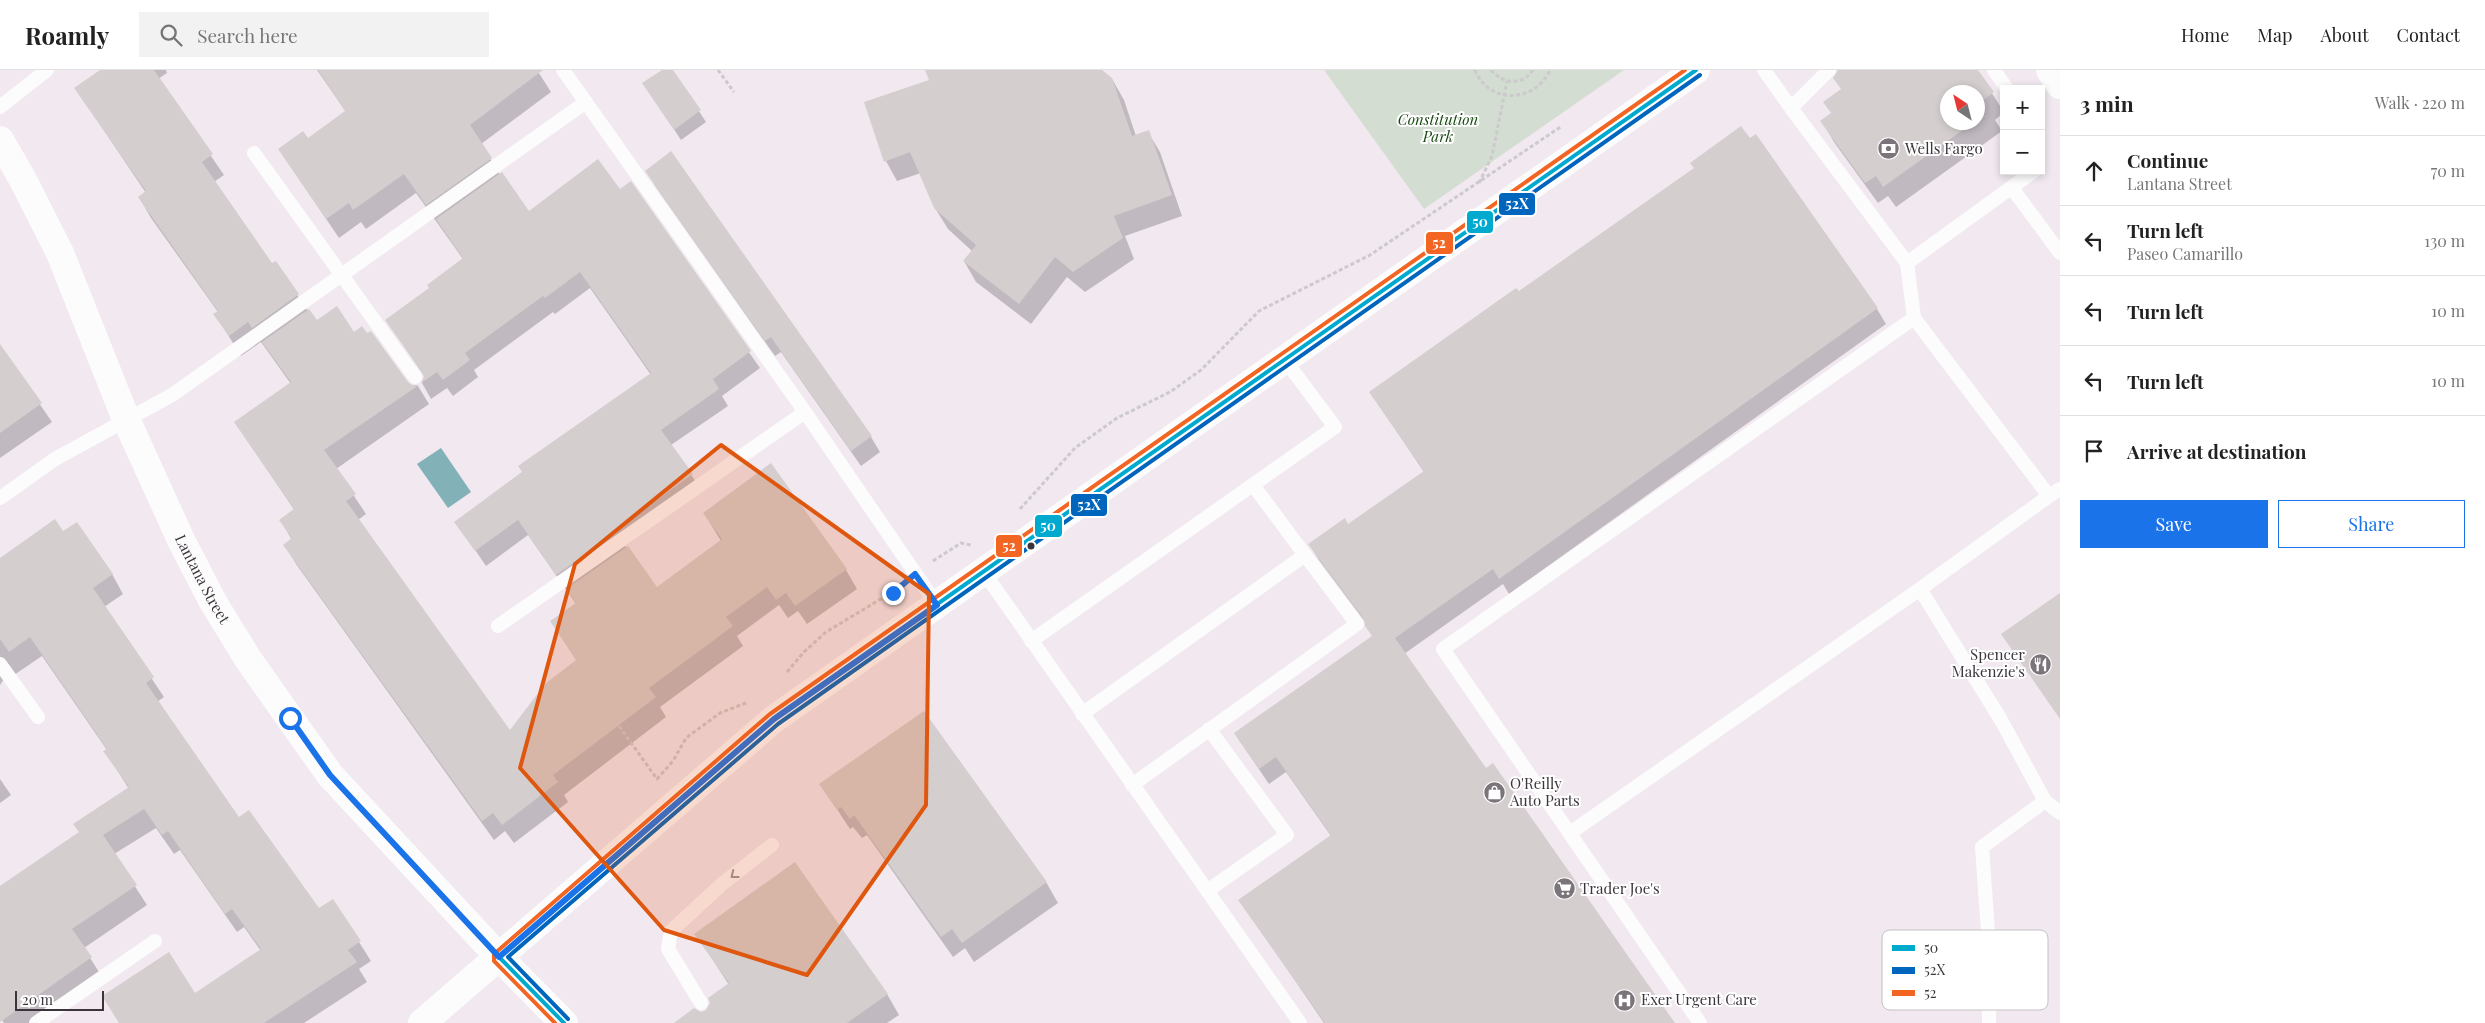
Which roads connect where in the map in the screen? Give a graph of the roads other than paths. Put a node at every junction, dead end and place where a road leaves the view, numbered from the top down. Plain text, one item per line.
1 (47, 70) edge
2 (563, 70) edge
3 (1696, 70) edge
4 (1764, 70) edge
5 (1829, 70) edge
6 (1994, 70) edge
7 (2050, 70) edge
8 (2004, 85) edge
9 (2060, 85) edge
10 (586, 102) junction
11 (0, 107) edge
12 (1791, 108) junction
13 (0, 140) edge
14 (254, 153) dead end
15 (2029, 175) edge
16 (2012, 188) junction
17 (2060, 253) edge
18 (1907, 264) junction
19 (342, 276) junction
20 (1914, 318) junction
21 (1284, 360) junction
22 (415, 377) dead end
23 (805, 412) junction
24 (126, 419) junction
25 (1253, 485) junction
26 (2055, 492) edge
27 (0, 498) edge
28 (1305, 555) junction
29 (983, 571) junction
30 (1920, 590) junction
31 (937, 605) junction
32 (498, 626) dead end
33 (1031, 642) junction
34 (0, 664) edge
35 (1082, 714) junction
36 (38, 717) dead end
37 (1209, 730) junction
38 (1132, 785) junction
39 (2045, 800) junction
40 (2060, 813) edge
41 (1570, 833) junction
42 (772, 845) dead end
43 (1207, 892) junction
44 (1988, 930) edge
45 (155, 941) dead end
46 (499, 957) junction
47 (701, 1004) dead end
48 (1989, 1010) edge
49 (36, 1023) edge
50 (422, 1023) edge
51 (564, 1023) edge
52 (1300, 1023) edge
53 (1700, 1023) edge
54 (1989, 1023) edge

1 - 11 lane
2 - 10 lane
3 - 21 street
4 - 12 lane
5 - 12 lane
6 - 8 lane
7 - 9 street
10 - 19 lane
10 - 23 lane
12 - 18 lane
13 - 24 street, Lantana Street
14 - 19 lane
15 - 16 lane
16 - 17 lane
16 - 18 lane
18 - 20 lane
19 - 22 lane
19 - 24 lane
20 - 26 lane
20 - 41 lane
21 - 25 lane
21 - 29 street
23 - 31 lane
23 - 32 lane
24 - 27 lane
24 - 46 street, Lantana Street
25 - 28 lane
25 - 33 lane
26 - 30 lane
28 - 35 lane
28 - 37 lane
29 - 31 street
29 - 33 lane
30 - 39 lane
30 - 41 lane
31 - 46 street
33 - 35 lane
34 - 36 lane
35 - 38 lane
37 - 38 lane
37 - 43 lane
38 - 43 lane
39 - 40 lane
39 - 44 lane
41 - 53 lane
42 -> 47 lane
43 - 52 lane
45 - 49 lane
46 - 50 street
46 - 51 street, Lantana Street
48 - 54 lane

